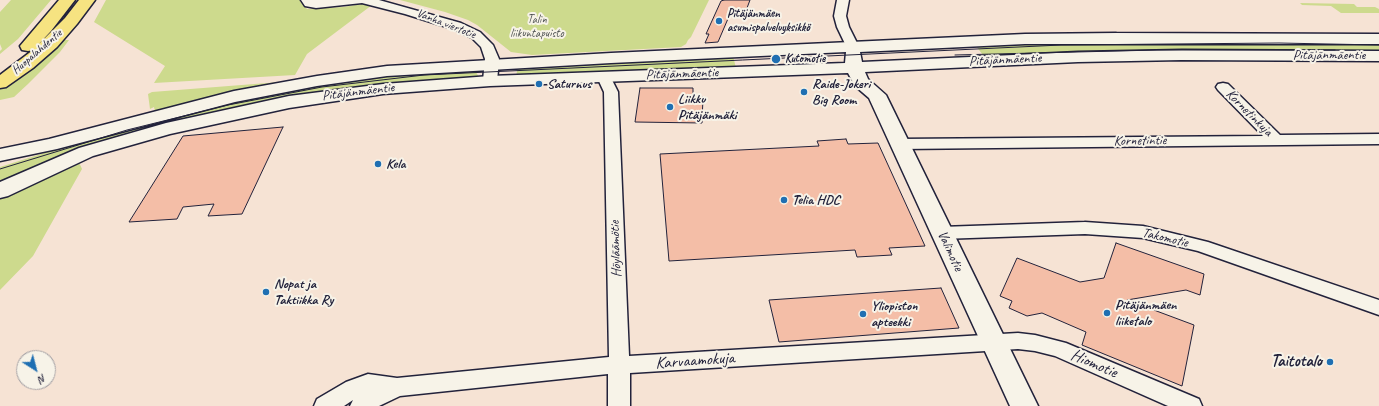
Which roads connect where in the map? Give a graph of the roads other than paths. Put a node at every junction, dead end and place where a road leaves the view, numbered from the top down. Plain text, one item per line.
1 (67, 0) edge
2 (87, 0) edge
3 (307, 0) edge
4 (359, 0) edge
5 (365, 0) edge
6 (843, 0) edge
7 (1379, 39) edge
8 (853, 46) junction
9 (1379, 56) edge
10 (854, 67) junction
11 (873, 67) junction
12 (0, 69) edge
13 (491, 72) junction
14 (612, 82) junction
15 (0, 83) edge
16 (1223, 87) dead end
17 (877, 95) junction
18 (1379, 139) edge
19 (1276, 140) junction
20 (900, 144) junction
21 (0, 155) edge
22 (0, 191) edge
23 (941, 232) junction
24 (1379, 308) edge
25 (993, 342) junction
26 (618, 366) junction
27 (397, 387) junction
28 (325, 406) edge
29 (362, 406) edge
30 (619, 406) edge
31 (1024, 406) edge
32 (1191, 406) edge

1 - 12 main road, Huopalahdentie
2 - 15 main road, Huopalahdentie
3 - 4 street
5 - 13 street, Vanha viertotie
6 - 8 street
7 - 8 main road, Pitäjänmäentie
8 - 10 main road, Valimotie
8 - 11 main road, Valimotie
8 - 13 main road, Pitäjänmäentie
9 - 11 main road, Pitäjänmäentie
10 - 11 main road, Pitäjänmäentie
10 - 14 main road, Pitäjänmäentie
10 - 17 main road, Valimotie
11 - 17 main road, Valimotie
13 - 14 main road, Pitäjänmäentie
13 - 21 main road, Pitäjänmäentie
13 - 22 main road, Pitäjänmäentie
14 - 26 street, Höyläämötie
16 - 19 street, Kornetinkuja
17 - 20 main road, Valimotie
18 - 19 street, Kornetintie
19 - 20 street, Kornetintie
20 - 23 main road, Valimotie
23 - 24 street, Takomotie
23 - 25 main road, Valimotie
25 - 26 street, Karvaamokuja
25 - 31 main road, Valimotie
25 - 32 street, Hiomotie
26 - 27 street, Karvaamokuja
26 - 30 street, Höyläämötie
27 - 28 street, Karvaamokuja
27 - 29 street, Karvaamokuja

